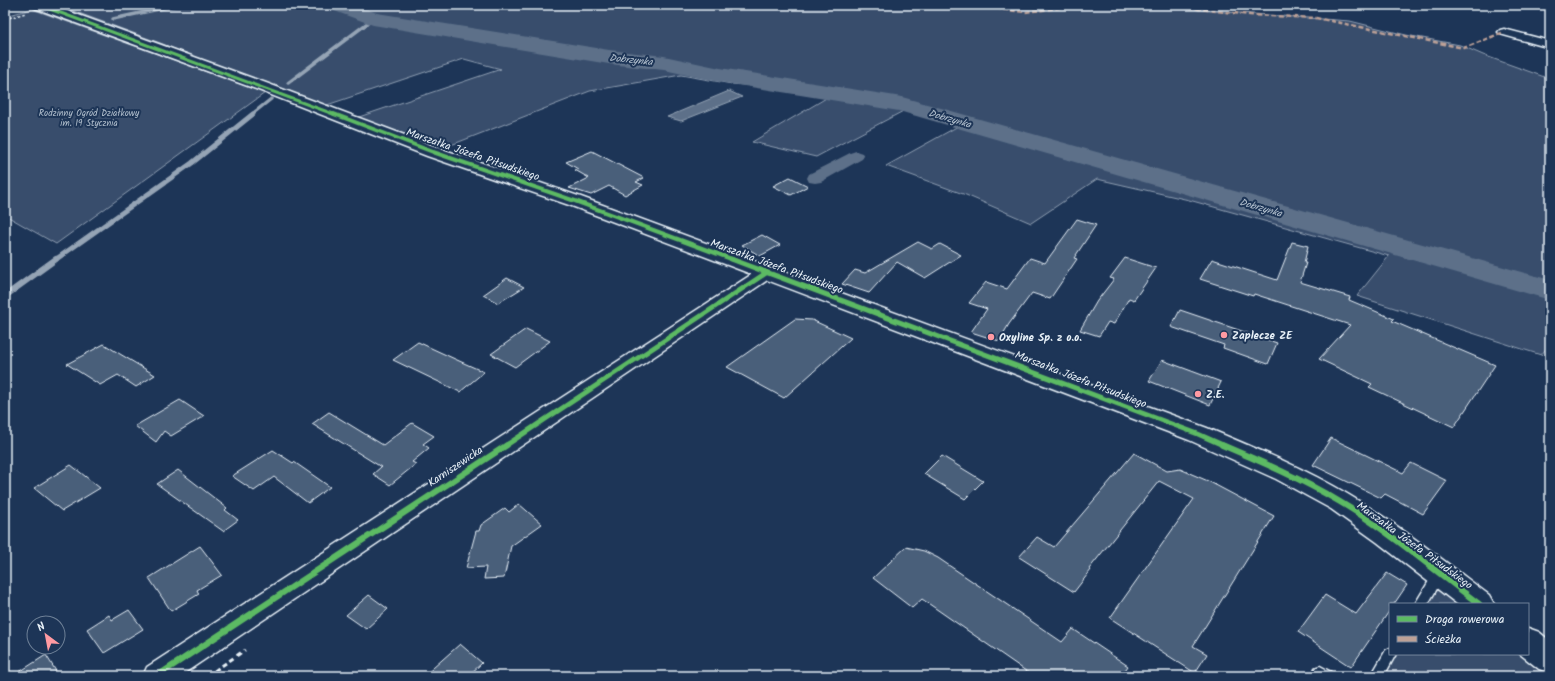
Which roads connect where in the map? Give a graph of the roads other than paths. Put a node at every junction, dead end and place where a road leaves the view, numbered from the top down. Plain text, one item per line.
1 (33, 9) edge
2 (1504, 32) dead end
3 (1550, 45) edge
4 (766, 273) junction
5 (1439, 573) junction
6 (1421, 603) edge
7 (1478, 603) edge
8 (1529, 643) edge
9 (1389, 655) edge
10 (1550, 659) edge
11 (157, 676) edge
12 (1377, 676) edge

1 - 4 street, Marszałka Józefa Piłsudskiego
2 - 3 street
4 - 5 street, Marszałka Józefa Piłsudskiego
4 - 11 street, Karniszewicka
5 - 6 lane
5 - 7 street, Marszałka Józefa Piłsudskiego
8 - 10 street
9 - 12 lane

